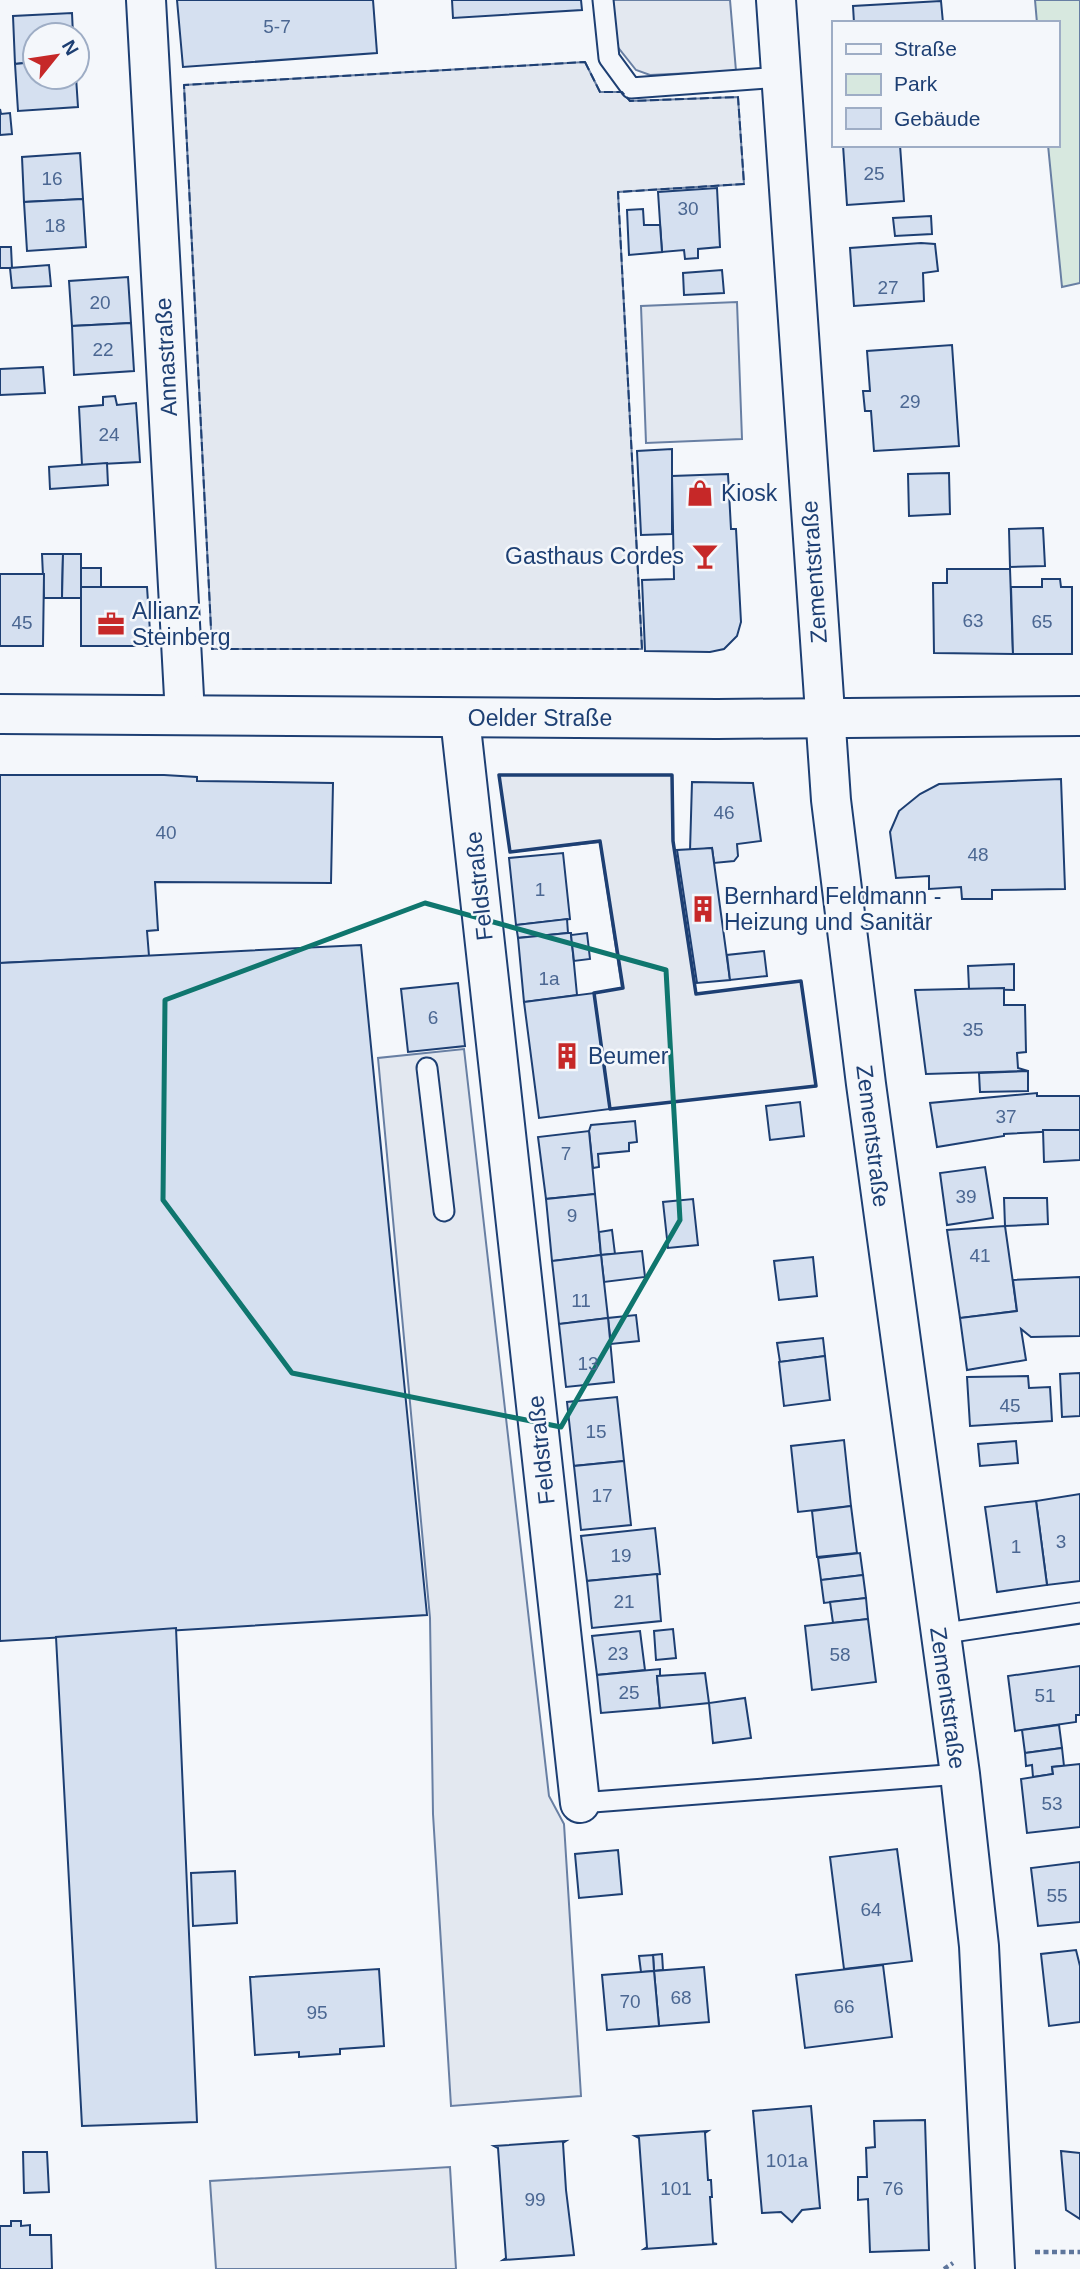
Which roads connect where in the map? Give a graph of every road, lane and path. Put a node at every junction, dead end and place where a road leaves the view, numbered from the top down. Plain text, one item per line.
1 (146, 0) edge
2 (603, 0) edge
3 (776, 0) edge
4 (780, 77) junction
5 (0, 714) edge
6 (185, 715) junction
7 (1080, 716) edge
8 (825, 717) junction
9 (460, 718) junction
10 (426, 1068) dead end
11 (444, 1211) dead end
12 (1080, 1613) edge
13 (939, 1634) junction
14 (960, 1774) junction
15 (580, 1803) joint
16 (995, 2269) edge

1 - 6 street, Annastraße
2 - 4 lane
3 - 4 street, Zementstraße
4 - 8 street, Zementstraße
5 - 6 street, Oelder Straße
6 - 9 street, Oelder Straße
7 - 8 street, Oelder Straße
8 - 9 street, Oelder Straße
8 - 13 street, Zementstraße
9 - 15 street, Feldstraße
10 - 11 lane
12 - 13 lane
13 - 14 street, Zementstraße
14 - 15 lane, Feldstraße
14 - 16 street, Zementstraße

